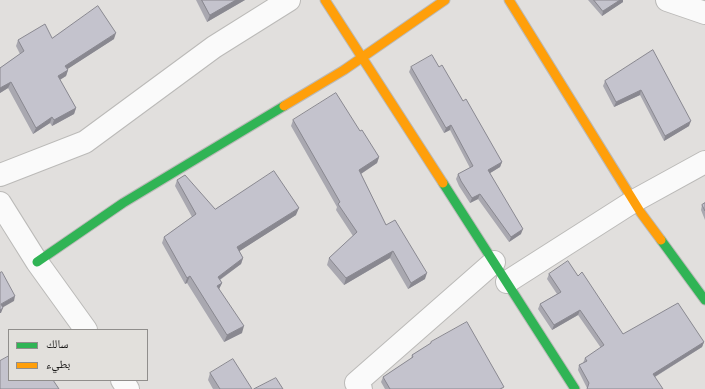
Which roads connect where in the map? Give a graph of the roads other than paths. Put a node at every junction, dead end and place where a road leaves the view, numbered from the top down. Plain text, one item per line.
1 (289, 0) edge
2 (325, 0) edge
3 (444, 0) edge
4 (509, 0) edge
5 (667, 0) edge
6 (705, 13) edge
7 (362, 57) junction
8 (705, 162) edge
9 (0, 175) edge
10 (634, 201) junction
11 (0, 203) edge
12 (37, 262) junction
13 (494, 262) junction
14 (507, 282) junction
15 (705, 300) edge
16 (85, 329) edge
17 (361, 389) edge
18 (575, 389) edge

1 - 9 street
2 - 7 street
3 - 7 street
4 - 10 street
5 - 6 street
7 - 12 street
7 - 13 street
8 - 10 street
10 - 14 street
10 - 15 street
11 - 12 street
12 - 16 street
13 - 14 street
13 - 17 street
14 - 18 street

